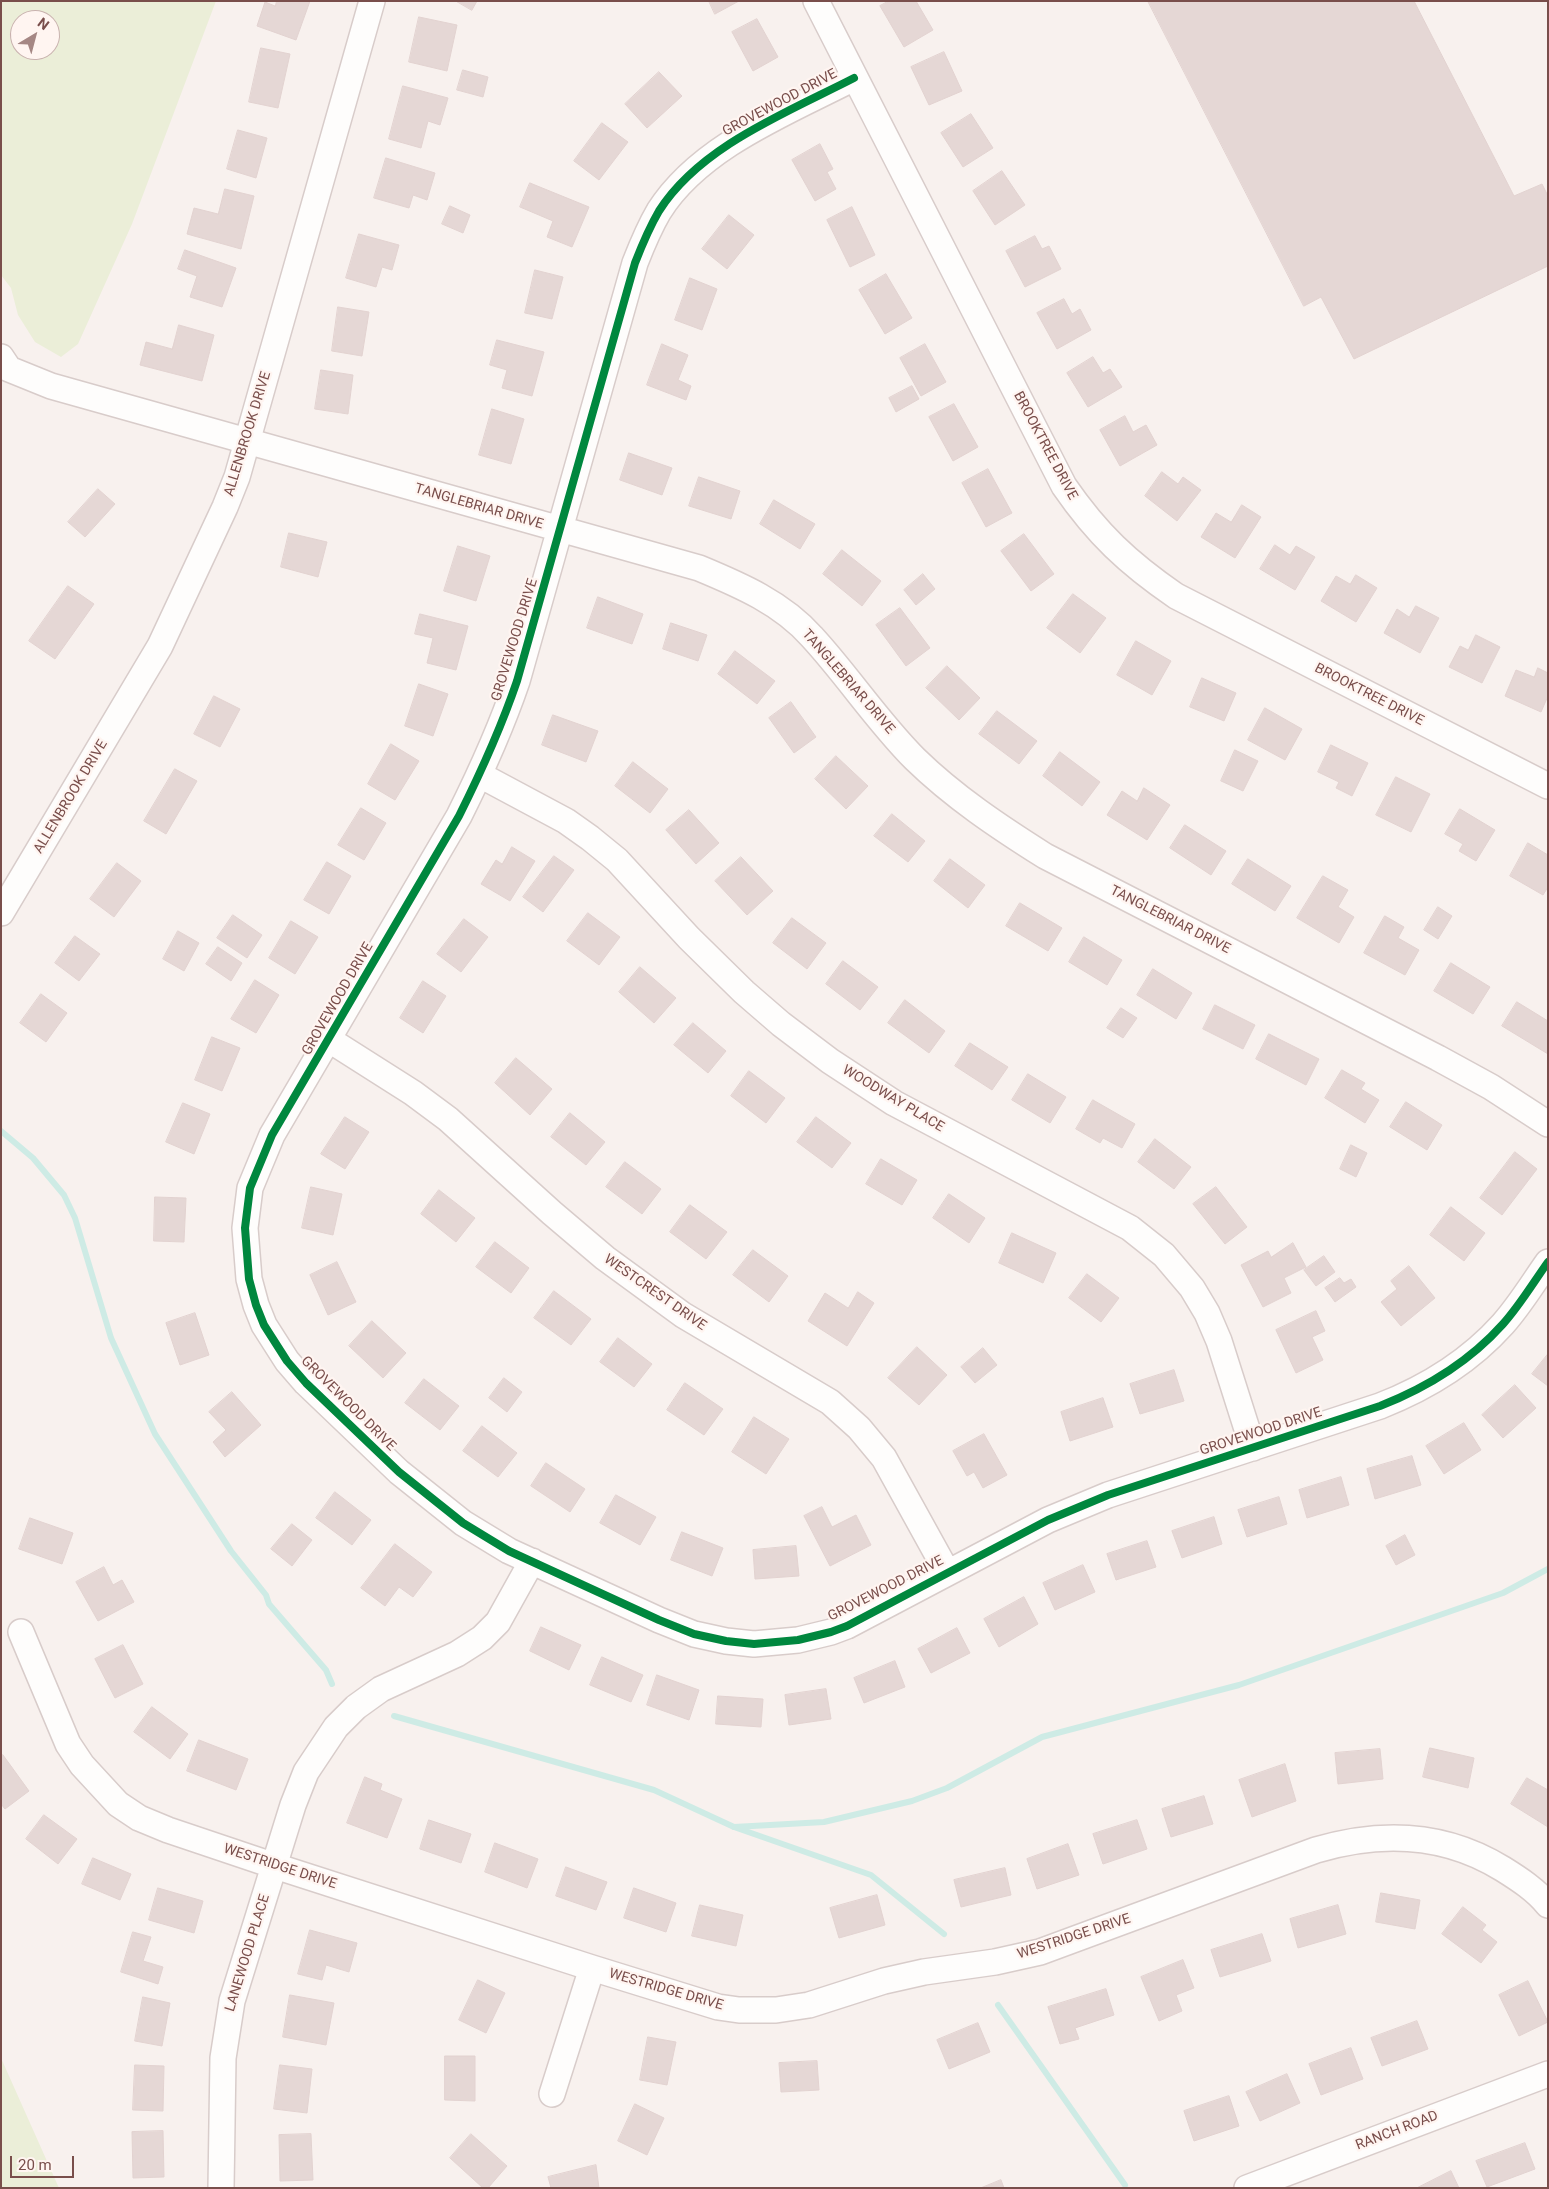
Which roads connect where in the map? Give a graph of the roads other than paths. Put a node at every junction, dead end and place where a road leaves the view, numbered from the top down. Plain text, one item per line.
1 (372, 1) edge
2 (816, 1) edge
3 (854, 78) junction
4 (1, 357) edge
5 (247, 441) junction
6 (560, 530) junction
7 (480, 775) junction
8 (1548, 786) edge
9 (1, 913) edge
10 (328, 1039) junction
11 (1548, 1124) edge
12 (1548, 1262) edge
13 (1253, 1448) junction
14 (532, 1561) junction
15 (947, 1572) junction
16 (21, 1632) dead end
17 (275, 1866) junction
18 (1548, 1905) edge
19 (592, 1968) junction
20 (1548, 2074) edge
21 (552, 2094) dead end
22 (221, 2188) edge
23 (1247, 2188) edge

1 - 5 street, ALLENBROOK DRIVE
2 - 3 street, BROOKTREE DRIVE
3 - 6 street, GROVEWOOD DRIVE
3 - 8 street, BROOKTREE DRIVE
4 - 5 street, TANGLEBRIAR DRIVE
5 - 6 street, TANGLEBRIAR DRIVE
5 - 9 street, ALLENBROOK DRIVE
6 - 7 street, GROVEWOOD DRIVE
6 - 11 street, TANGLEBRIAR DRIVE
7 - 10 street, GROVEWOOD DRIVE
7 - 13 street, WOODWAY PLACE
10 - 14 street, GROVEWOOD DRIVE
10 - 15 street, WESTCREST DRIVE
12 - 13 street, GROVEWOOD DRIVE
13 - 15 street, GROVEWOOD DRIVE
14 - 15 street, GROVEWOOD DRIVE
14 - 17 street, LANEWOOD PLACE
16 - 17 street, WESTRIDGE DRIVE
17 - 19 street, WESTRIDGE DRIVE
17 - 22 street, LANEWOOD PLACE
18 - 19 street, WESTRIDGE DRIVE
19 - 21 street
20 - 23 street, RANCH ROAD

